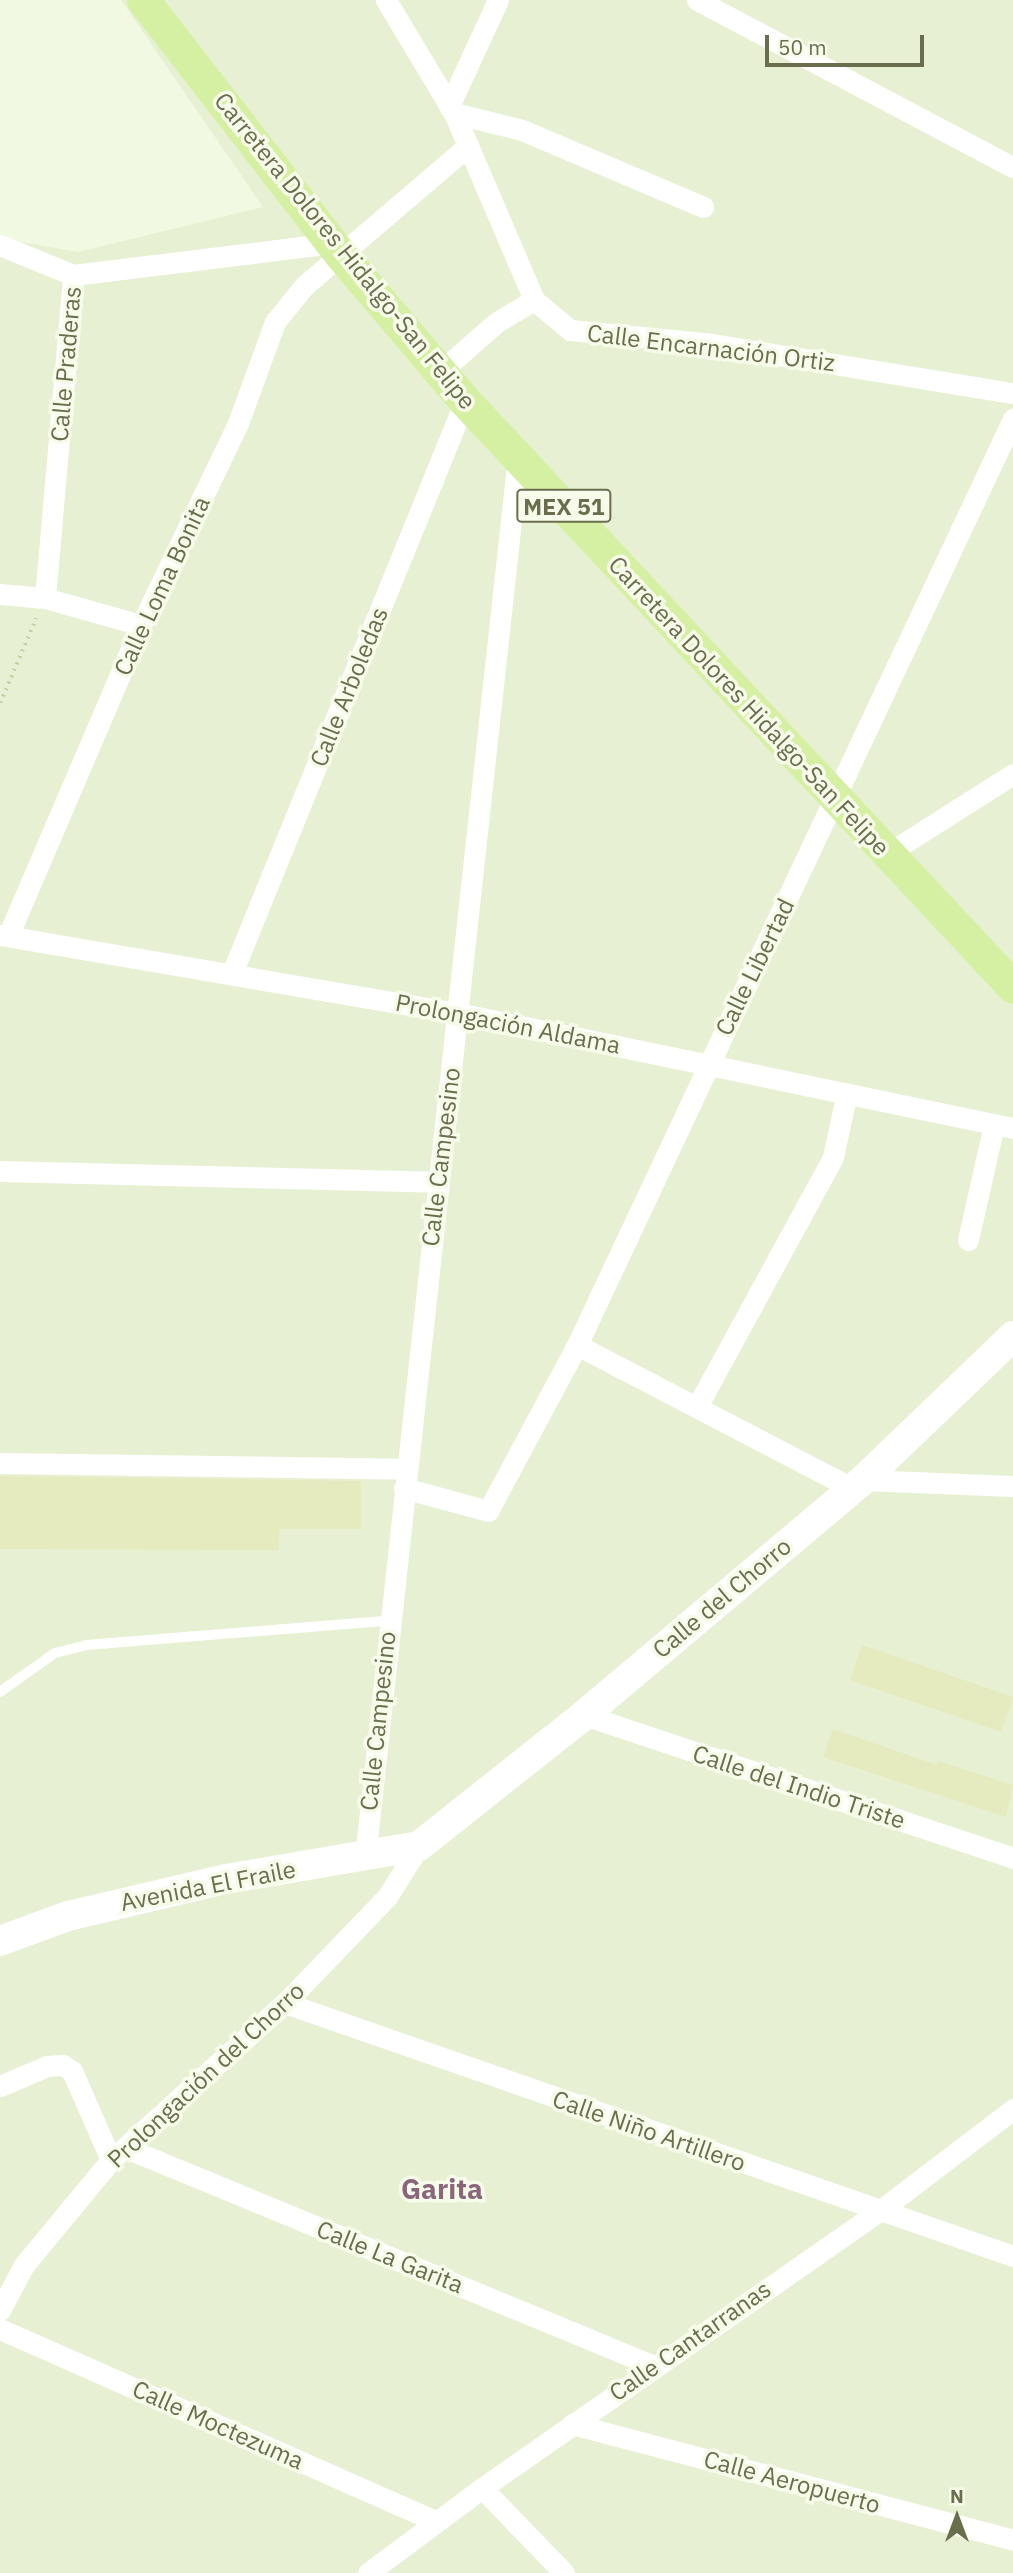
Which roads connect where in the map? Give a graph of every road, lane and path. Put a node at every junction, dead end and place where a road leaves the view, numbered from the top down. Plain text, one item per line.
1 (143, 0) edge
2 (386, 0) edge
3 (498, 0) edge
4 (697, 0) edge
5 (451, 110) junction
6 (468, 146) junction
7 (1013, 167) edge
8 (703, 207) dead end
9 (0, 245) edge
10 (337, 249) junction
11 (74, 275) junction
12 (534, 300) junction
13 (441, 371) junction
14 (1013, 393) edge
15 (465, 401) junction
16 (1013, 419) edge
17 (518, 456) junction
18 (0, 594) edge
19 (45, 598) junction
20 (141, 625) junction
21 (0, 703) edge
22 (1013, 774) edge
23 (836, 801) junction
24 (887, 854) junction
25 (4, 935) edge
26 (232, 973) junction
27 (1013, 987) edge
28 (458, 1013) junction
29 (707, 1064) junction
30 (846, 1097) junction
31 (1004, 1126) edge
32 (0, 1171) edge
33 (437, 1182) junction
34 (968, 1240) dead end
35 (1013, 1336) edge
36 (577, 1345) junction
37 (698, 1405) junction
38 (0, 1463) edge
39 (405, 1478) junction
40 (857, 1484) junction
41 (1013, 1486) edge
42 (387, 1621) junction
43 (0, 1692) edge
44 (584, 1715) junction
45 (419, 1846) junction
46 (365, 1858) junction
47 (1013, 1858) edge
48 (0, 1941) edge
49 (285, 2003) junction
50 (0, 2086) edge
51 (1013, 2109) edge
52 (119, 2154) junction
53 (878, 2212) junction
54 (1013, 2256) edge
55 (0, 2310) edge
56 (0, 2329) edge
57 (654, 2366) junction
58 (572, 2424) junction
59 (482, 2487) junction
60 (436, 2521) junction
61 (1013, 2540) edge
62 (368, 2573) edge
63 (565, 2573) edge

1 - 10 main road, Carretera Dolores Hidalgo-San Felipe / MEX 51
2 - 5 street
3 - 5 street
4 - 7 street
5 - 6 street
5 - 8 street
6 - 10 street, Calle Loma Bonita
6 - 12 street
9 - 11 street
10 - 11 street, Calle Praderas
10 - 13 main road, Carretera Dolores Hidalgo-San Felipe / MEX 51
10 - 20 street, Calle Loma Bonita
11 - 19 street, Calle Praderas
12 - 13 street
12 - 14 street, Calle Encarnación Ortiz
13 - 15 main road, Carretera Dolores Hidalgo-San Felipe / MEX 51
15 - 17 main road, Carretera Dolores Hidalgo-San Felipe / MEX 51
15 - 26 street, Calle Arboledas
16 - 23 street, Calle Libertad
17 - 23 main road, Carretera Dolores Hidalgo-San Felipe / MEX 51
17 - 28 street, Calle Campesino
18 - 19 street
19 - 20 street
19 - 21 path
20 - 25 street, Calle Loma Bonita
22 - 24 street
23 - 24 main road, Carretera Dolores Hidalgo-San Felipe / MEX 51
23 - 29 street, Calle Libertad
24 - 27 main road, Carretera Dolores Hidalgo-San Felipe / MEX 51
25 - 26 street, Prolongación Aldama
26 - 28 street, Prolongación Aldama
28 - 29 street, Prolongación Aldama
28 - 33 street, Calle Campesino
29 - 30 street, Prolongación Aldama
29 - 36 street, Calle Libertad
30 - 31 street, Prolongación Aldama
30 - 37 street
31 - 34 street
32 - 33 street
33 - 39 street, Calle Campesino
35 - 40 street, Calle del Chorro
36 - 37 street
36 - 39 street, Calle Libertad
37 - 40 street
38 - 39 street
39 - 42 street, Calle Campesino
40 - 41 street
40 - 44 street, Calle del Chorro
42 - 43 lane
42 - 46 street, Calle Campesino
44 - 45 street, Calle del Chorro
44 - 47 street, Calle del Indio Triste
45 - 46 street, Avenida El Fraile
45 - 49 street, Prolongación del Chorro
46 - 48 street, Avenida El Fraile
49 - 52 street, Prolongación del Chorro
49 - 53 street, Calle Niño Artillero
50 - 52 street
51 - 53 street, Calle Cantarranas
52 - 55 street, Prolongación del Chorro
52 - 57 street, Calle La Garita
53 - 54 street, Calle Niño Artillero
53 - 57 street, Calle Cantarranas
56 - 60 street, Calle Moctezuma
57 - 58 street, Calle Cantarranas
58 - 59 street, Calle Cantarranas
58 - 61 street, Calle Aeropuerto
59 - 60 street, Calle Cantarranas
59 - 63 street
60 - 62 street, Calle Cantarranas

